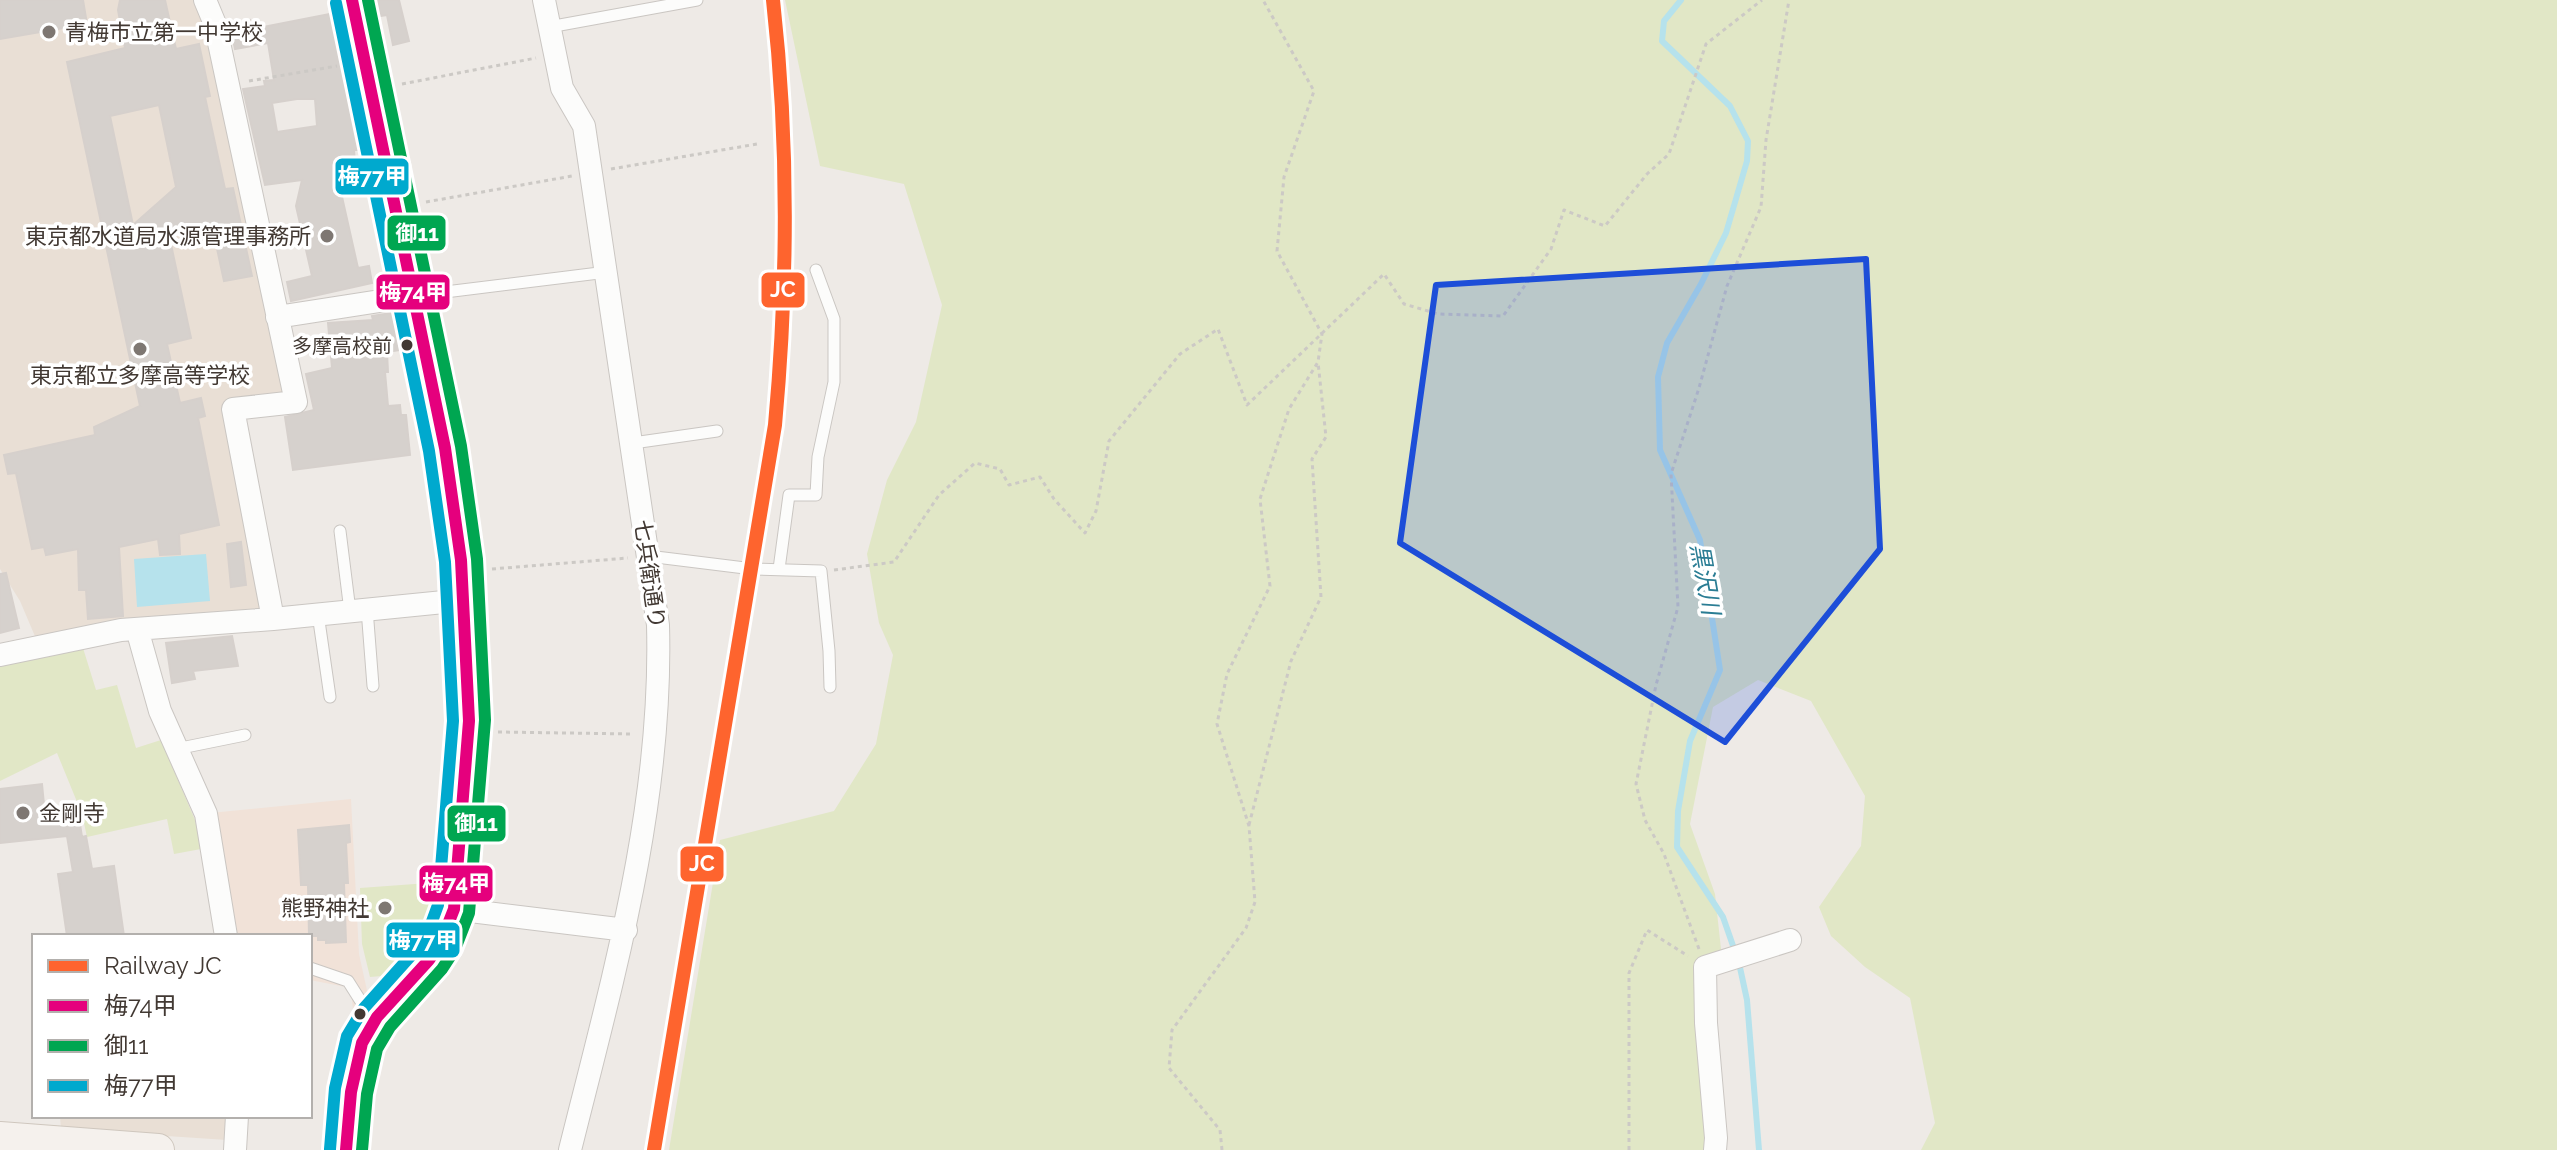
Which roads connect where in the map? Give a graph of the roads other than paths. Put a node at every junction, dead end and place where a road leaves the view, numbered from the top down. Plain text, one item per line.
1 (205, 0) edge
2 (352, 0) edge
3 (544, 0) edge
4 (697, 0) edge
5 (549, 27) junction
6 (816, 270) dead end
7 (607, 272) junction
8 (412, 296) junction
9 (277, 317) junction
10 (717, 431) dead end
11 (633, 443) junction
12 (340, 531) dead end
13 (648, 556) junction
14 (779, 569) junction
15 (463, 585) junction
16 (358, 610) junction
17 (318, 614) junction
18 (273, 619) junction
19 (137, 629) junction
20 (0, 655) edge
21 (373, 686) dead end
22 (830, 687) dead end
23 (330, 697) dead end
24 (245, 735) dead end
25 (176, 749) junction
26 (454, 909) junction
27 (626, 930) junction
28 (226, 934) edge
29 (1790, 940) dead end
30 (312, 969) edge
31 (377, 1017) junction
32 (237, 1118) edge
33 (0, 1137) edge
34 (158, 1150) edge
35 (235, 1150) edge
36 (346, 1150) edge
37 (570, 1150) edge
38 (1715, 1150) edge

1 - 9 street
2 - 8 highway
3 - 5 street, 七兵衛通り
4 - 5 lane
5 - 7 street, 七兵衛通り
6 - 14 lane
7 - 8 lane
7 - 11 street, 七兵衛通り
8 - 9 street
8 - 15 highway
9 - 18 street
10 - 11 lane
11 - 13 street, 七兵衛通り
12 - 16 lane
13 - 14 lane
13 - 27 street, 七兵衛通り
14 - 22 lane
15 - 16 street
15 - 26 highway
16 - 17 street
16 - 21 lane
17 - 18 street
17 - 23 lane
18 - 19 street
19 - 20 street
19 - 25 street
24 - 25 lane
25 - 28 street
26 - 27 street
26 - 31 highway
27 - 37 street, 七兵衛通り
29 - 38 street
30 - 31 lane
31 - 36 highway
32 - 35 street
33 - 34 street

